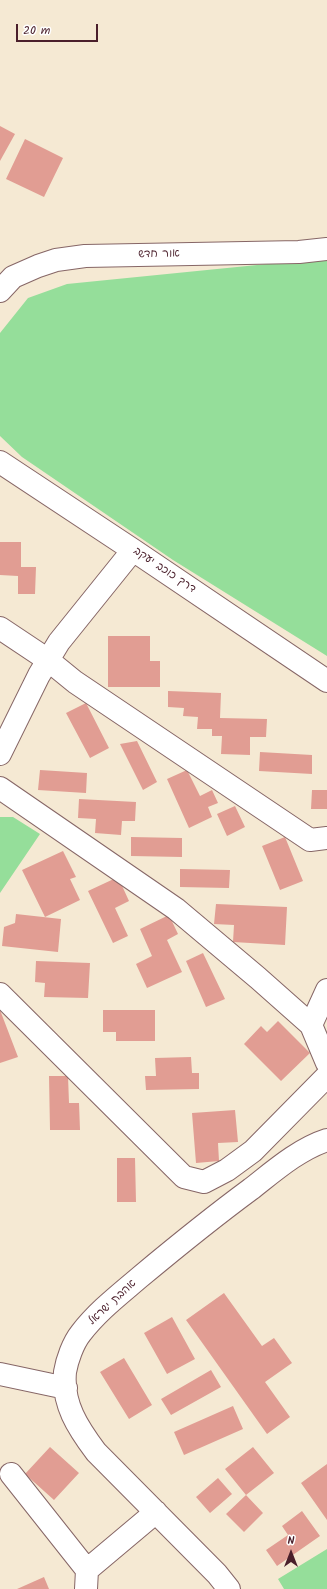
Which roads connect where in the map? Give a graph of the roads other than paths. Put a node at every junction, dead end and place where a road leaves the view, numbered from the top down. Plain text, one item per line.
1 (327, 249) edge
2 (0, 291) edge
3 (0, 462) edge
4 (133, 550) junction
5 (0, 628) edge
6 (48, 660) junction
7 (327, 681) edge
8 (0, 754) edge
9 (0, 788) edge
10 (327, 838) edge
11 (327, 990) edge
12 (0, 994) edge
13 (311, 1025) junction
14 (327, 1063) edge
15 (327, 1076) edge
16 (327, 1140) edge
17 (0, 1374) edge
18 (66, 1388) junction
19 (11, 1474) dead end
20 (156, 1512) junction
21 (87, 1580) edge
22 (229, 1589) edge

1 - 2 street, אור חדש
3 - 4 street, דרך כוכב יעקב
4 - 6 street
4 - 7 street, דרך כוכב יעקב
5 - 6 street
6 - 8 street
6 - 10 street
9 - 13 street
11 - 13 street
12 - 15 street
13 - 14 street
16 - 18 street, אהבת ישראל
17 - 18 street
18 - 20 street, אהבת ישראל
19 - 21 street
20 - 21 street
20 - 22 street, אהבת ישראל

